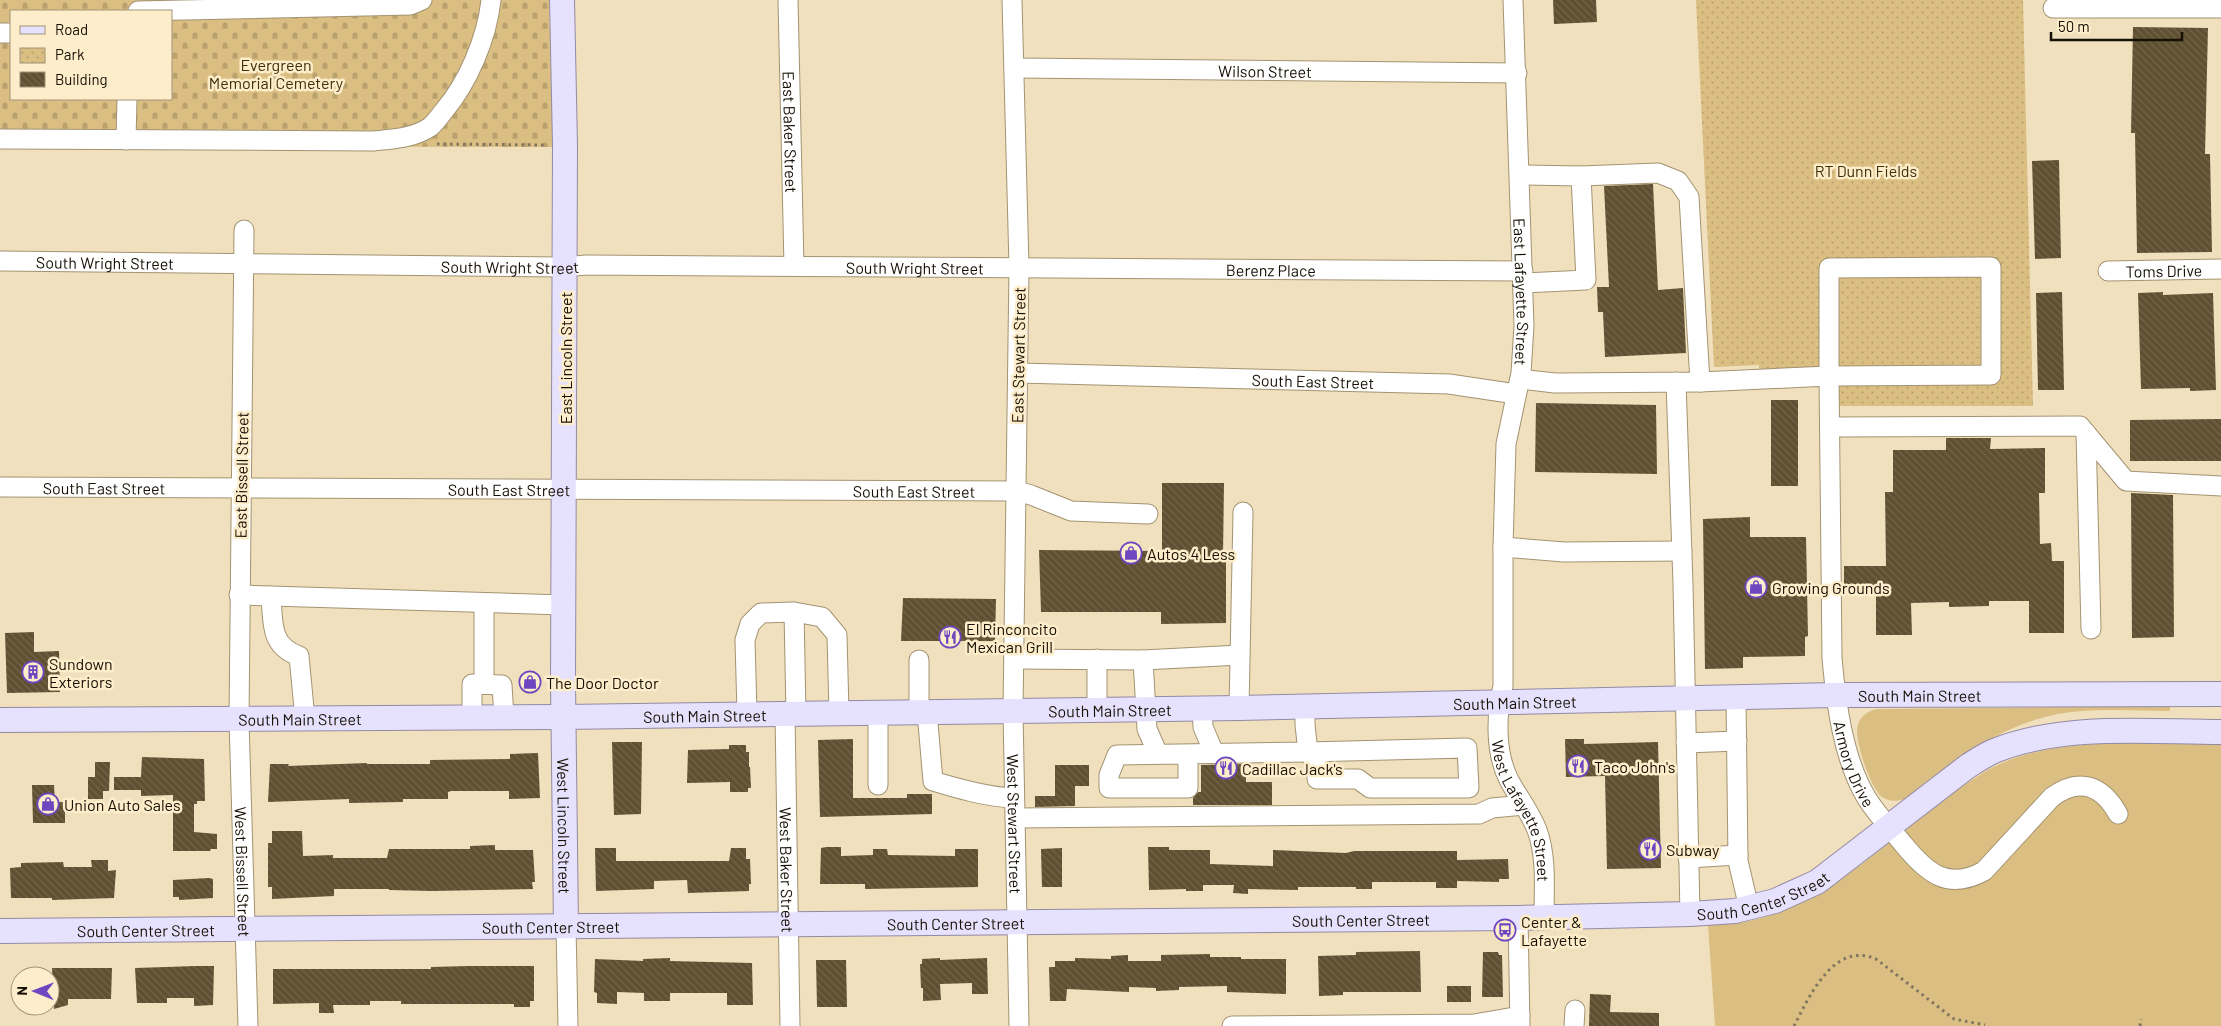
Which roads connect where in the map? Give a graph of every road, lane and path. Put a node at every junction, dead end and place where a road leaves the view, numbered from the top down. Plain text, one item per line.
1 (491, 0) edge
2 (562, 0) edge
3 (788, 0) edge
4 (1012, 0) edge
5 (1513, 0) edge
6 (414, 2) edge
7 (139, 7) edge
8 (2053, 8) dead end
9 (2221, 8) edge
10 (1014, 68) junction
11 (1517, 73) junction
12 (127, 100) edge
13 (412, 136) junction
14 (0, 139) edge
15 (126, 140) junction
16 (565, 145) junction
17 (1520, 175) junction
18 (1581, 176) junction
19 (244, 230) dead end
20 (0, 261) edge
21 (244, 265) junction
22 (794, 266) junction
23 (565, 267) junction
24 (1019, 267) junction
25 (2221, 269) edge
26 (2108, 271) dead end
27 (1523, 277) junction
28 (1018, 373) junction
29 (1830, 376) junction
30 (1676, 382) junction
31 (1700, 382) junction
32 (1518, 386) junction
33 (1830, 427) junction
34 (2086, 433) junction
35 (2221, 486) edge
36 (0, 487) edge
37 (241, 487) junction
38 (564, 488) junction
39 (1016, 491) junction
40 (1243, 512) dead end
41 (1148, 514) dead end
42 (1503, 547) junction
43 (1682, 551) junction
44 (240, 595) junction
45 (271, 596) junction
46 (484, 602) junction
47 (563, 605) junction
48 (794, 612) junction
49 (2091, 629) dead end
50 (1240, 655) junction
51 (1014, 659) junction
52 (1097, 659) junction
53 (919, 660) dead end
54 (1143, 660) junction
55 (484, 684) junction
56 (2221, 694) edge
57 (1835, 695) junction
58 (1736, 698) junction
59 (1685, 699) junction
60 (1499, 702) junction
61 (1305, 707) junction
62 (1202, 708) junction
63 (1239, 708) junction
64 (1145, 709) junction
65 (1097, 710) junction
66 (1013, 711) junction
67 (923, 712) junction
68 (839, 713) junction
69 (878, 713) junction
70 (747, 714) junction
71 (790, 714) junction
72 (472, 717) junction
73 (504, 717) junction
74 (563, 717) junction
75 (305, 719) junction
76 (0, 720) edge
77 (239, 720) junction
78 (2221, 732) edge
79 (1737, 741) junction
80 (1686, 743) junction
81 (1308, 752) junction
82 (1214, 753) junction
83 (1158, 754) junction
84 (1188, 754) junction
85 (878, 785) dead end
86 (1469, 788) junction
87 (1014, 798) junction
88 (1524, 806) junction
89 (1492, 808) junction
90 (2118, 814) dead end
91 (1015, 818) junction
92 (1888, 827) junction
93 (1738, 855) junction
94 (1688, 858) junction
95 (1749, 908) junction
96 (1690, 914) junction
97 (1518, 918) junction
98 (1544, 918) junction
99 (1016, 922) junction
100 (788, 923) junction
101 (566, 926) junction
102 (245, 929) junction
103 (0, 931) edge
104 (2141, 1019) dead end
105 (1520, 1021) edge
106 (248, 1026) edge
107 (568, 1026) edge
108 (790, 1026) edge
109 (1019, 1026) edge
110 (1232, 1026) edge
111 (1794, 1026) edge
112 (1985, 1026) edge
113 (1990, 1026) edge
114 (2140, 1026) edge

1 - 13 street
2 - 16 main road, East Lincoln Street
3 - 22 street, East Baker Street
4 - 10 street, East Stewart Street
5 - 11 street, East Lafayette Street
6 - 7 street
8 - 9 street
10 - 11 street, Wilson Street
10 - 24 street, East Stewart Street
11 - 17 street, East Lafayette Street
12 - 15 street
13 - 15 street
13 - 16 path
14 - 15 street
16 - 23 main road, East Lincoln Street
17 - 18 street
17 - 27 street, East Lafayette Street
18 - 27 street, Berenz Place
18 - 31 street
19 - 21 street, East Bissell Street
20 - 21 street, South Wright Street
21 - 23 street, South Wright Street
21 - 37 street, East Bissell Street
22 - 23 street, South Wright Street
22 - 24 street, South Wright Street
23 - 38 main road, East Lincoln Street
24 - 27 street, Berenz Place
24 - 28 street, East Stewart Street
25 - 26 street, Toms Drive
27 - 32 street, East Lafayette Street
28 - 32 street, South East Street
28 - 39 street, East Stewart Street
29 - 29 street, South East Street
29 - 31 street, South East Street
29 - 33 street, Armory Drive
30 - 31 street, South East Street
30 - 32 street, South East Street
30 - 43 street
32 - 42 street, East Lafayette Street
33 - 34 street
33 - 57 street, Armory Drive
34 - 35 street
34 - 49 street
36 - 37 street, South East Street
37 - 38 street, South East Street
37 - 44 street, East Bissell Street
38 - 39 street, South East Street
38 - 47 main road, East Lincoln Street
39 - 41 street, South East Street
39 - 51 street, East Stewart Street
40 - 50 street
42 - 43 street
42 - 60 street, East Lafayette Street
43 - 59 street
44 - 45 street
44 - 77 street, East Bissell Street
45 - 46 street
45 - 75 street
46 - 47 street
46 - 55 street
47 - 74 main road, East Lincoln Street
48 - 68 street
48 - 70 street
48 - 71 street, West Baker Street
50 - 54 street
50 - 63 street
51 - 52 street
51 - 66 street, East Stewart Street
52 - 54 street
52 - 65 street
53 - 67 street
54 - 64 street
55 - 72 street
55 - 73 street
56 - 57 main road, South Main Street
57 - 58 main road, South Main Street
57 - 92 street, Armory Drive
58 - 59 main road, South Main Street
58 - 79 street
59 - 60 main road, South Main Street
59 - 80 street
60 - 61 main road, South Main Street
60 - 88 street, West Lafayette Street
61 - 63 main road, South Main Street
61 - 81 street
62 - 63 main road, South Main Street
62 - 64 main road, South Main Street
62 - 82 street
64 - 65 main road, South Main Street
64 - 83 street
65 - 66 main road, South Main Street
66 - 67 main road, South Main Street
66 - 87 street, West Stewart Street
67 - 69 main road, South Main Street
67 - 87 street
68 - 69 main road, South Main Street
68 - 71 main road, South Main Street
69 - 85 street
70 - 71 main road, South Main Street
70 - 74 main road, South Main Street
71 - 100 street, West Baker Street
72 - 73 main road, South Main Street
72 - 75 main road, South Main Street
73 - 74 main road, South Main Street
74 - 101 main road, West Lincoln Street
75 - 77 main road, South Main Street
76 - 77 main road, South Main Street
77 - 102 street, West Bissell Street
78 - 92 main road
79 - 80 street
79 - 93 street
80 - 94 street
81 - 82 street
81 - 86 street
81 - 86 street
82 - 84 street
83 - 84 street
83 - 84 street
86 - 89 street
87 - 91 street, West Stewart Street
88 - 89 street
88 - 98 street, West Lafayette Street
89 - 91 street
90 - 92 street, Armory Drive
91 - 99 street, West Stewart Street
92 - 95 main road, South Center Street
93 - 94 street
93 - 95 street
94 - 96 street
95 - 96 main road, South Center Street
96 - 98 main road, South Center Street
97 - 98 main road, South Center Street
97 - 99 main road, South Center Street
97 - 105 street
99 - 100 main road, South Center Street
99 - 109 street, West Stewart Street
100 - 101 main road, South Center Street
100 - 108 street, West Baker Street
101 - 102 main road, South Center Street
101 - 107 street, West Lincoln Street
102 - 103 main road, South Center Street
102 - 106 street, West Bissell Street
104 - 114 path
105 - 110 street
111 - 112 path
112 - 113 path

